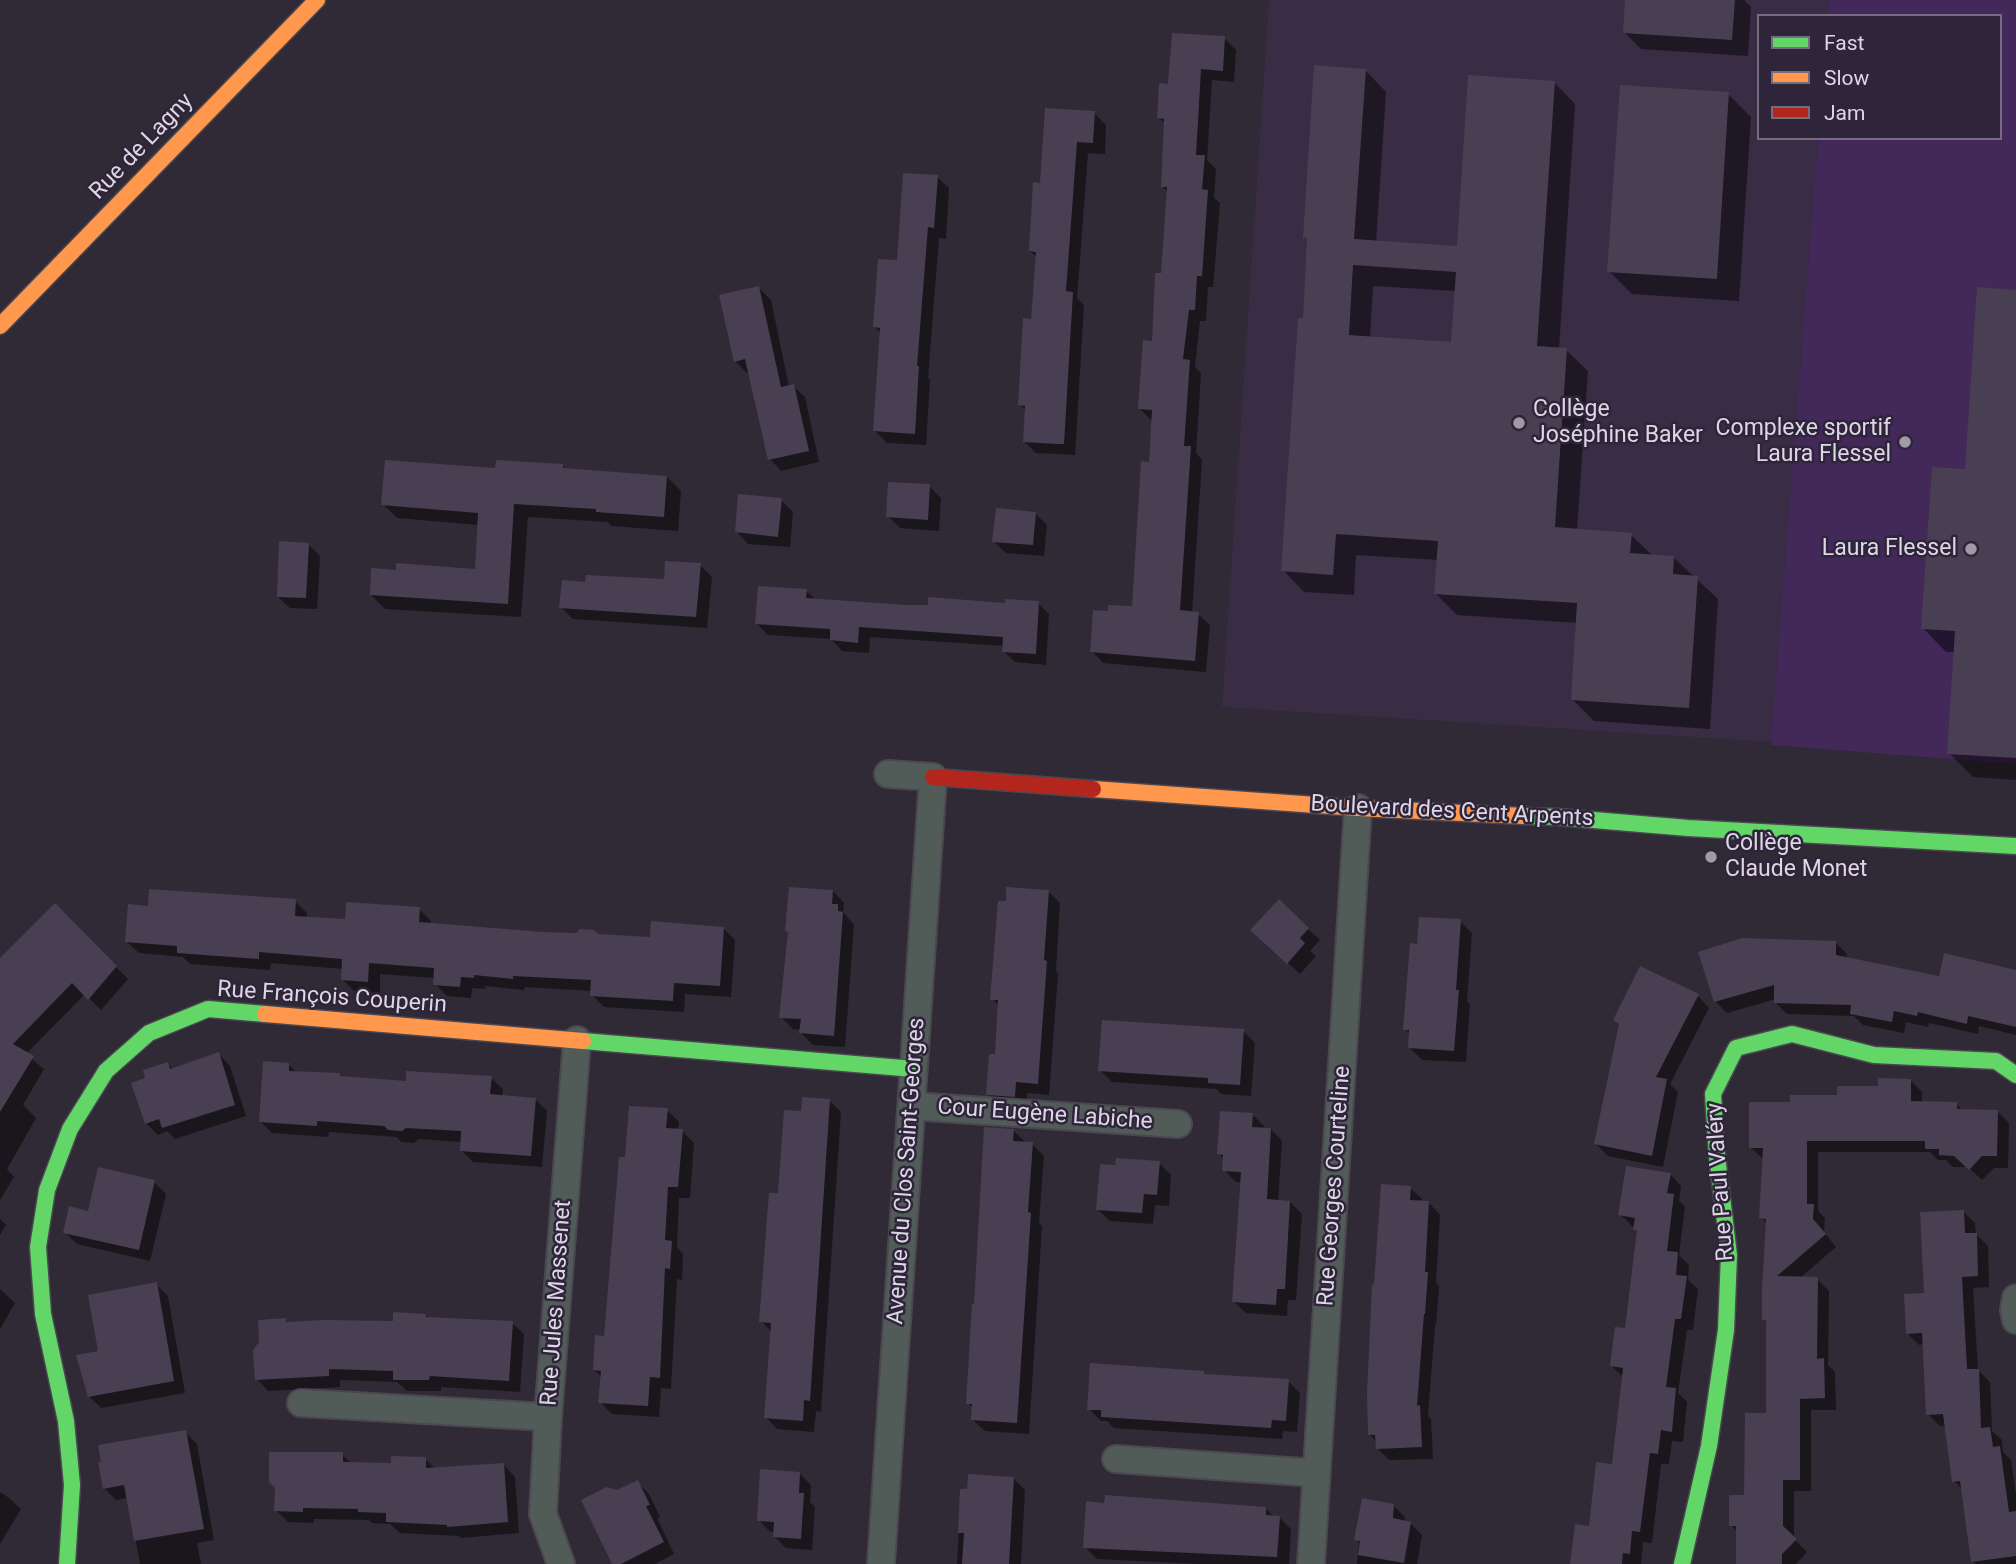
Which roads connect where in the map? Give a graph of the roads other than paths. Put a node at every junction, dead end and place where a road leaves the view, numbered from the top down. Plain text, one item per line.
1 (317, 0) edge
2 (0, 326) edge
3 (888, 774) dead end
4 (933, 777) junction
5 (1358, 808) junction
6 (2016, 846) edge
7 (577, 1040) junction
8 (914, 1069) junction
9 (2016, 1075) edge
10 (912, 1106) junction
11 (1178, 1124) dead end
12 (2016, 1298) edge
13 (2016, 1320) edge
14 (301, 1403) dead end
15 (548, 1417) junction
16 (1116, 1459) dead end
17 (1316, 1473) junction
18 (64, 1563) edge
19 (561, 1564) edge
20 (881, 1564) edge
21 (1311, 1564) edge
22 (1682, 1564) edge

1 - 2 street, Rue de Lagny
3 - 4 street, Boulevard des Cent Arpents
4 - 5 street, Boulevard des Cent Arpents
4 - 8 street, Avenue du Clos Saint-Georges
5 - 6 street, Boulevard des Cent Arpents
5 - 17 street, Rue Georges Courteline
7 - 8 street, Rue François Couperin
7 - 15 street, Rue Jules Massenet
7 - 18 street, Rue François Couperin
8 - 10 street, Avenue du Clos Saint-Georges
9 - 22 street, Rue Paul Valéry
10 - 11 street, Cour Eugène Labiche
10 - 20 street, Avenue du Clos Saint-Georges
12 - 13 street
14 - 15 street
15 - 19 street, Rue Jules Massenet
16 - 17 street
17 - 21 street, Rue Georges Courteline

